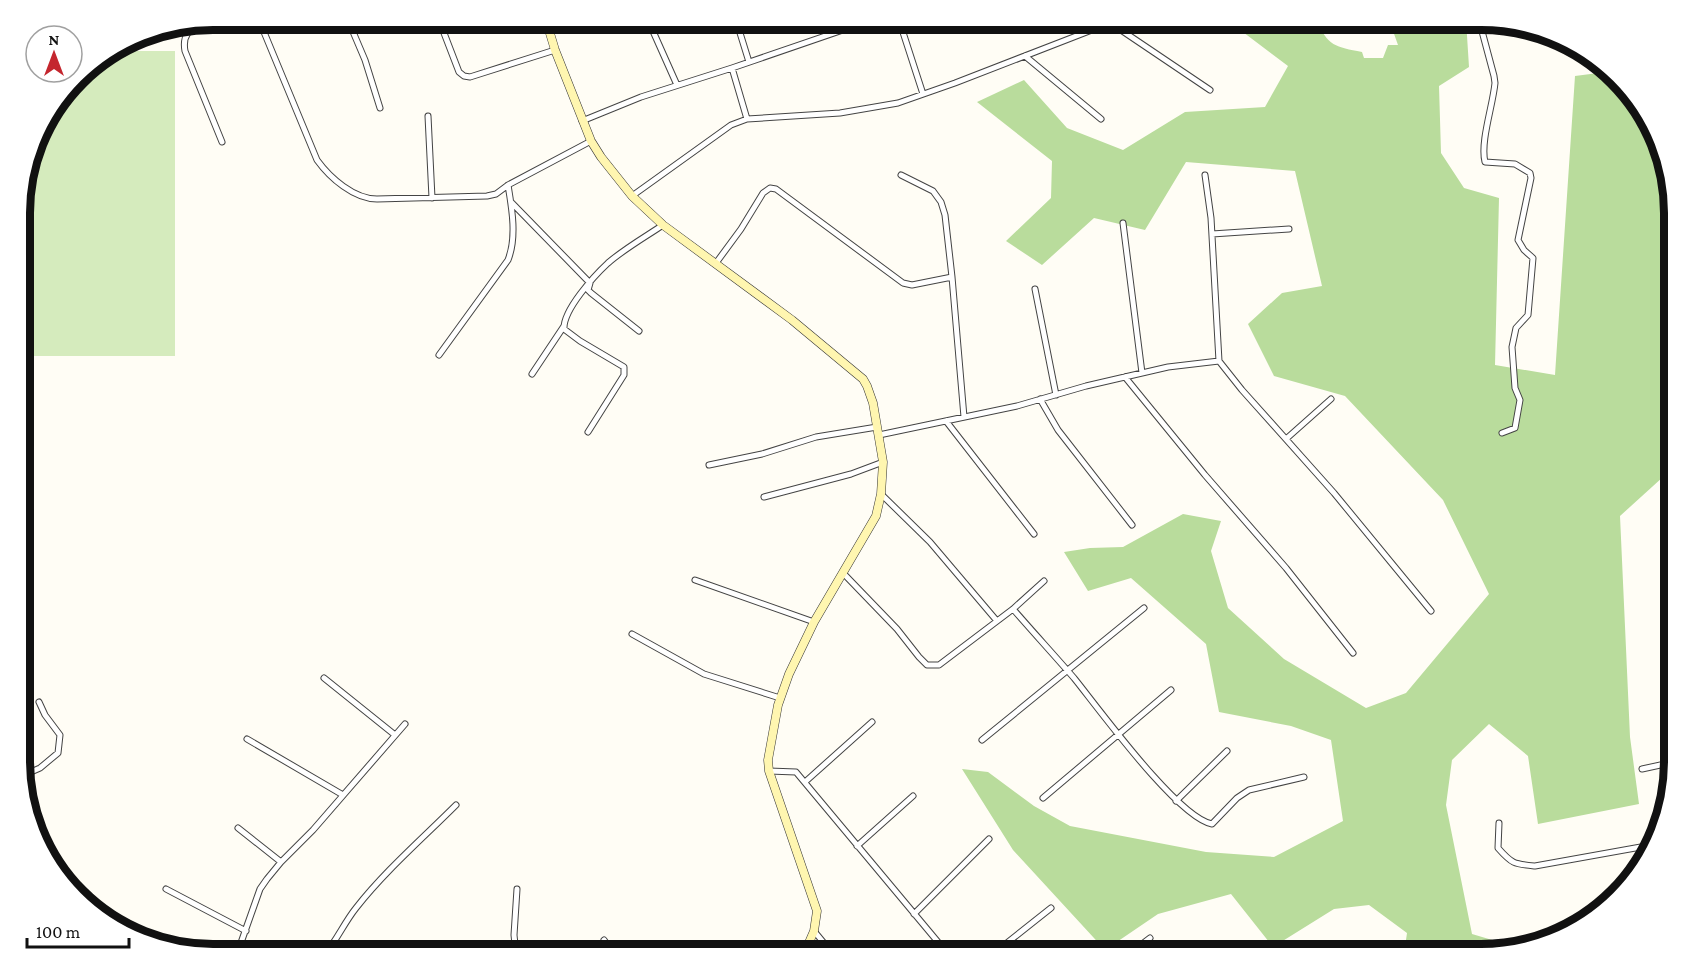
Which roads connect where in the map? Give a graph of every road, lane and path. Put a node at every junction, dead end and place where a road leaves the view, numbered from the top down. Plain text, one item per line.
1 (263, 30) edge
2 (352, 30) edge
3 (443, 30) edge
4 (549, 30) edge
5 (652, 30) edge
6 (739, 30) edge
7 (827, 30) edge
8 (841, 30) edge
9 (901, 30) edge
10 (1092, 30) edge
11 (1121, 30) edge
12 (1482, 30) edge
13 (187, 32) edge
14 (828, 34) junction
15 (555, 50) junction
16 (1025, 56) junction
17 (749, 62) junction
18 (732, 68) junction
19 (677, 86) junction
20 (1210, 90) dead end
21 (923, 94) junction
22 (380, 108) dead end
23 (428, 116) dead end
24 (747, 119) junction
25 (1101, 119) dead end
26 (582, 121) junction
27 (591, 141) junction
28 (222, 142) dead end
29 (901, 175) dead end
30 (1206, 175) dead end
31 (508, 185) junction
32 (632, 196) junction
33 (432, 198) junction
34 (511, 202) junction
35 (1123, 224) dead end
36 (663, 225) junction
37 (1289, 229) dead end
38 (1212, 234) junction
39 (716, 262) junction
40 (952, 277) junction
41 (590, 283) junction
42 (1035, 289) dead end
43 (564, 326) junction
44 (639, 331) dead end
45 (439, 355) dead end
46 (1219, 361) junction
47 (1142, 373) junction
48 (532, 374) dead end
49 (1125, 377) junction
50 (1056, 394) junction
51 (1040, 399) junction
52 (1331, 399) dead end
53 (964, 417) junction
54 (946, 421) junction
55 (878, 431) junction
56 (588, 432) dead end
57 (1502, 433) dead end
58 (1286, 439) junction
59 (883, 462) junction
60 (709, 465) dead end
61 (881, 494) junction
62 (764, 497) dead end
63 (1132, 525) dead end
64 (1034, 534) dead end
65 (843, 573) junction
66 (695, 580) dead end
67 (1044, 581) dead end
68 (1144, 608) dead end
69 (1013, 609) junction
70 (1431, 611) dead end
71 (997, 621) junction
72 (814, 622) junction
73 (632, 634) dead end
74 (1353, 653) dead end
75 (1066, 670) junction
76 (324, 678) dead end
77 (1171, 690) dead end
78 (780, 698) junction
79 (39, 702) dead end
80 (872, 722) dead end
81 (405, 724) dead end
82 (1119, 734) junction
83 (395, 735) junction
84 (247, 739) dead end
85 (982, 740) dead end
86 (1227, 751) dead end
87 (1664, 764) edge
88 (1642, 769) dead end
89 (769, 771) junction
90 (31, 772) edge
91 (1304, 777) dead end
92 (805, 782) junction
93 (343, 795) junction
94 (913, 796) dead end
95 (1043, 798) dead end
96 (1176, 801) junction
97 (456, 806) dead end
98 (1499, 823) dead end
99 (238, 828) dead end
100 (989, 839) dead end
101 (856, 846) junction
102 (1643, 847) edge
103 (281, 862) junction
104 (166, 889) dead end
105 (517, 889) dead end
106 (1051, 908) dead end
107 (914, 915) junction
108 (246, 931) junction
109 (814, 931) junction
110 (1150, 938) dead end
111 (604, 940) dead end
112 (241, 944) edge
113 (334, 944) edge
114 (515, 944) edge
115 (607, 944) edge
116 (808, 944) edge
117 (825, 944) edge
118 (939, 944) edge
119 (1006, 944) edge
120 (1142, 944) edge

1 - 33 street
2 - 22 street
3 - 15 street
4 - 15 street
5 - 19 street
6 - 17 street
7 - 14 street
8 - 14 street
9 - 21 street
10 - 16 street
11 - 20 street
12 - 57 street
13 - 28 street
14 - 17 street
15 - 26 street
16 - 21 street
16 - 25 street
17 - 18 street
18 - 19 street
18 - 24 street
19 - 26 street
21 - 24 street
23 - 33 street
24 - 32 street
26 - 27 street
27 - 31 street
27 - 32 street
29 - 40 street
30 - 38 street
31 - 33 street
31 - 34 street
32 - 36 street
34 - 41 street
34 - 45 street
35 - 47 street
36 - 39 street
36 - 41 street
37 - 38 street
38 - 46 street
39 - 40 street
39 - 55 street
40 - 53 street
41 - 43 street
41 - 44 street
42 - 50 street
43 - 48 street
43 - 56 street
46 - 47 street
46 - 58 street
47 - 49 street
49 - 50 street
49 - 74 street
50 - 51 street
51 - 53 street
51 - 63 street
52 - 58 street
53 - 54 street
54 - 55 street
54 - 64 street
55 - 59 street
55 - 60 street
58 - 70 street
59 - 61 street
59 - 62 street
61 - 65 street
61 - 71 street
65 - 71 street
65 - 72 street
66 - 72 street
67 - 69 street
68 - 75 street
69 - 71 street
69 - 75 street
72 - 78 street
73 - 78 street
75 - 82 street
75 - 85 street
76 - 83 street
77 - 82 street
78 - 89 street
79 - 90 street
80 - 92 street
81 - 83 street
82 - 95 street
82 - 96 street
83 - 93 street
84 - 93 street
86 - 96 street
87 - 88 street
89 - 92 street
89 - 109 street
91 - 96 street
92 - 101 street
93 - 103 street
94 - 101 street
97 - 113 street
98 - 102 street
99 - 103 street
100 - 107 street
101 - 107 street
103 - 108 street
104 - 108 street
105 - 114 street
106 - 119 street
107 - 118 street
108 - 112 street
109 - 116 street
109 - 117 street
110 - 120 street
111 - 115 street

